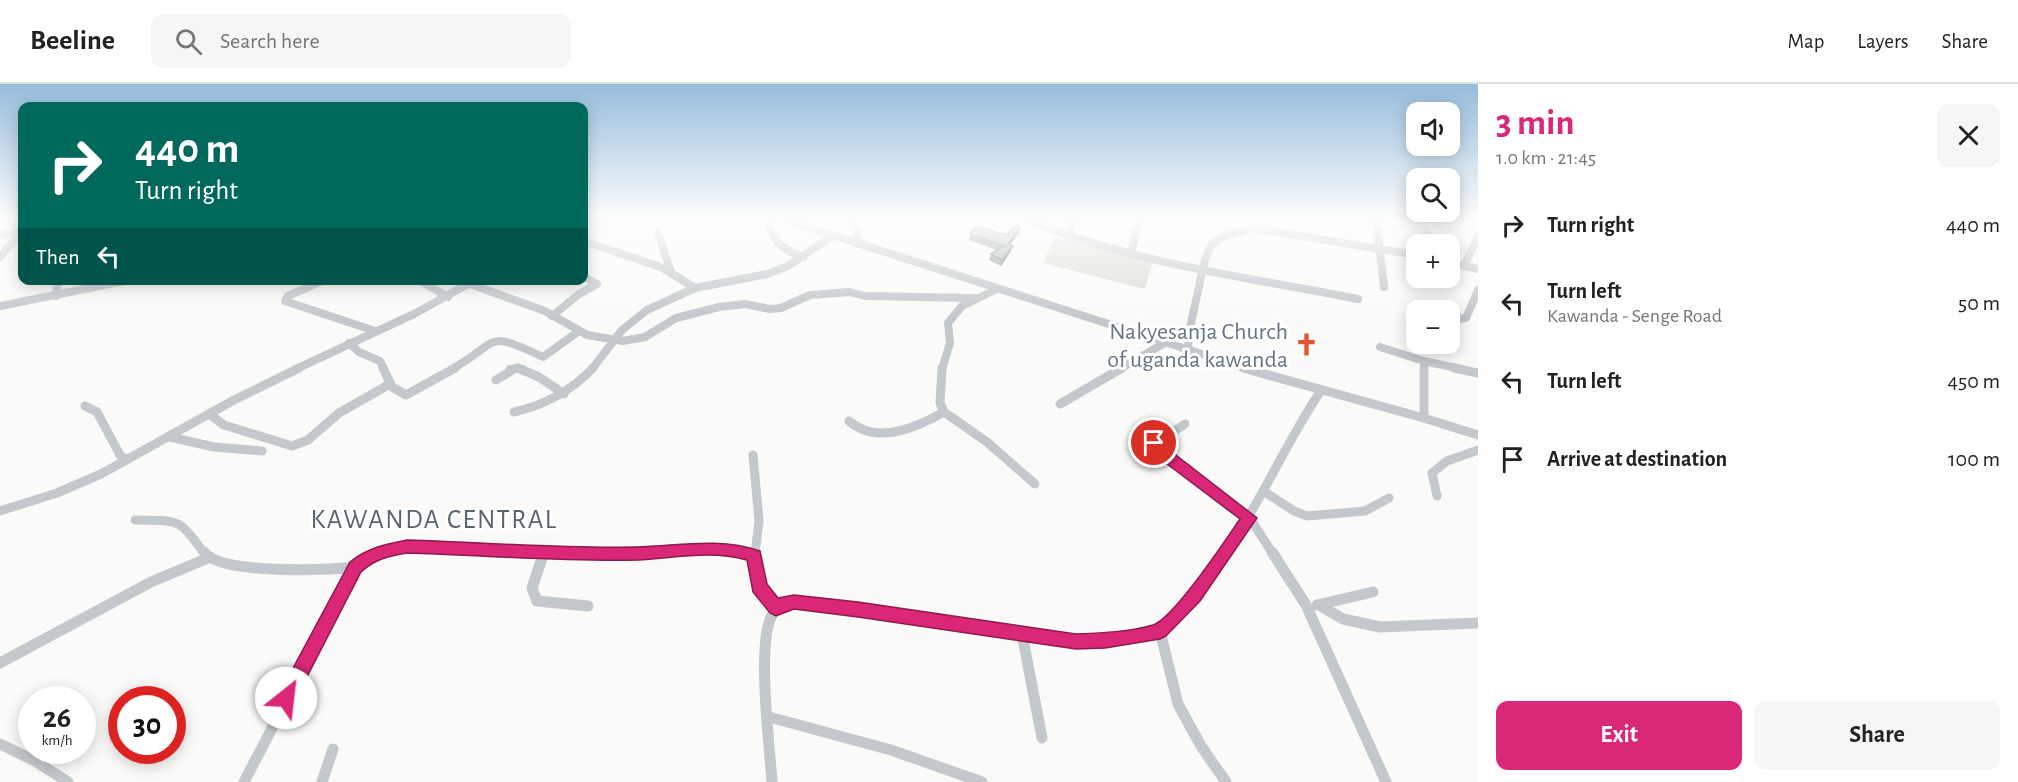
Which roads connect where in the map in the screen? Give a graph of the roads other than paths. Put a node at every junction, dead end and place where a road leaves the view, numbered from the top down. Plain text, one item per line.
1 (620, 252) edge
2 (664, 252) edge
3 (788, 252) edge
4 (811, 252) edge
5 (880, 252) edge
6 (1131, 252) edge
7 (1210, 252) edge
8 (1380, 252) edge
9 (1471, 252) edge
10 (804, 257) junction
11 (1181, 264) junction
12 (1460, 265) edge
13 (1464, 266) junction
14 (1203, 268) junction
15 (1478, 269) edge
16 (671, 272) junction
17 (1200, 277) junction
18 (588, 279) edge
19 (57, 285) edge
20 (107, 285) edge
21 (313, 285) edge
22 (428, 285) edge
23 (468, 285) edge
24 (480, 285) edge
25 (1384, 287) dead end
26 (694, 288) junction
27 (997, 290) junction
28 (1478, 290) edge
29 (56, 296) junction
30 (448, 297) junction
31 (974, 298) junction
32 (1358, 299) dead end
33 (0, 306) edge
34 (552, 316) junction
35 (1460, 320) edge
36 (375, 331) junction
37 (579, 331) junction
38 (614, 340) junction
39 (349, 343) junction
40 (1163, 344) junction
41 (1380, 346) dead end
42 (1188, 351) junction
43 (1424, 361) junction
44 (1478, 373) edge
45 (496, 380) dead end
46 (390, 384) junction
47 (1320, 392) junction
48 (564, 394) junction
49 (1060, 404) dead end
50 (85, 406) dead end
51 (514, 412) dead end
52 (944, 412) junction
53 (209, 414) junction
54 (1424, 418) junction
55 (849, 421) dead end
56 (1185, 424) dead end
57 (1478, 435) edge
58 (170, 437) junction
59 (1478, 450) edge
60 (262, 451) dead end
61 (753, 455) dead end
62 (126, 460) junction
63 (1035, 484) dead end
64 (1265, 492) junction
65 (1437, 496) dead end
66 (1389, 498) dead end
67 (0, 512) edge
68 (1250, 518) junction
69 (135, 520) dead end
70 (544, 551) junction
71 (754, 555) junction
72 (208, 558) junction
73 (356, 567) junction
74 (1373, 592) dead end
75 (1306, 605) junction
76 (1319, 605) junction
77 (588, 606) dead end
78 (776, 608) junction
79 (1478, 623) edge
80 (1160, 631) junction
81 (1022, 634) junction
82 (0, 663) edge
83 (769, 717) junction
84 (1042, 738) dead end
85 (1, 746) edge
86 (333, 749) dead end
87 (68, 782) edge
88 (244, 782) edge
89 (322, 782) edge
90 (772, 782) edge
91 (982, 782) edge
92 (1226, 782) edge
93 (1386, 782) edge

1 - 16 street
2 - 16 street
3 - 10 street
4 - 10 street
5 - 27 street
6 - 11 street
7 - 14 street
8 - 25 street
9 - 13 street
10 - 26 street
11 - 14 street
11 - 17 street
12 - 13 street
13 - 15 street
14 - 17 street
14 - 32 street
16 - 26 street
17 - 42 street
18 - 34 street
19 - 29 street
20 - 29 street
21 - 36 street
22 - 30 street
23 - 30 street
24 - 34 street
26 - 38 street
27 - 31 street
27 - 40 street
28 - 35 street
29 - 33 street
30 - 36 street
31 - 38 street
31 - 52 street
34 - 37 street
36 - 39 street
37 - 38 street
37 - 46 street
38 - 48 street
39 - 46 street
39 - 53 street
40 - 42 street
40 - 49 street
41 - 43 street
42 - 47 street
43 - 44 street
43 - 54 street
45 - 48 street
46 - 53 street
47 - 54 street
47 - 64 street
48 - 51 street
50 - 62 street
52 - 55 street
52 - 63 street
53 - 58 street
54 - 57 street
56 - 68 street
58 - 60 street
58 - 62 street
59 - 65 street
61 - 71 street
62 - 67 street
64 - 66 street
64 - 68 street
68 - 75 street
68 - 80 street
69 - 72 street
70 - 71 street
70 - 73 street
70 - 77 street
71 - 78 street
72 - 73 street
72 - 82 street
73 - 88 street
74 - 76 street
75 - 76 street
75 - 93 street
76 - 79 street
78 - 81 street
78 - 83 street
80 - 81 street
80 - 92 street
81 - 84 street
83 - 90 street
83 - 91 street
85 - 87 street
86 - 89 street

